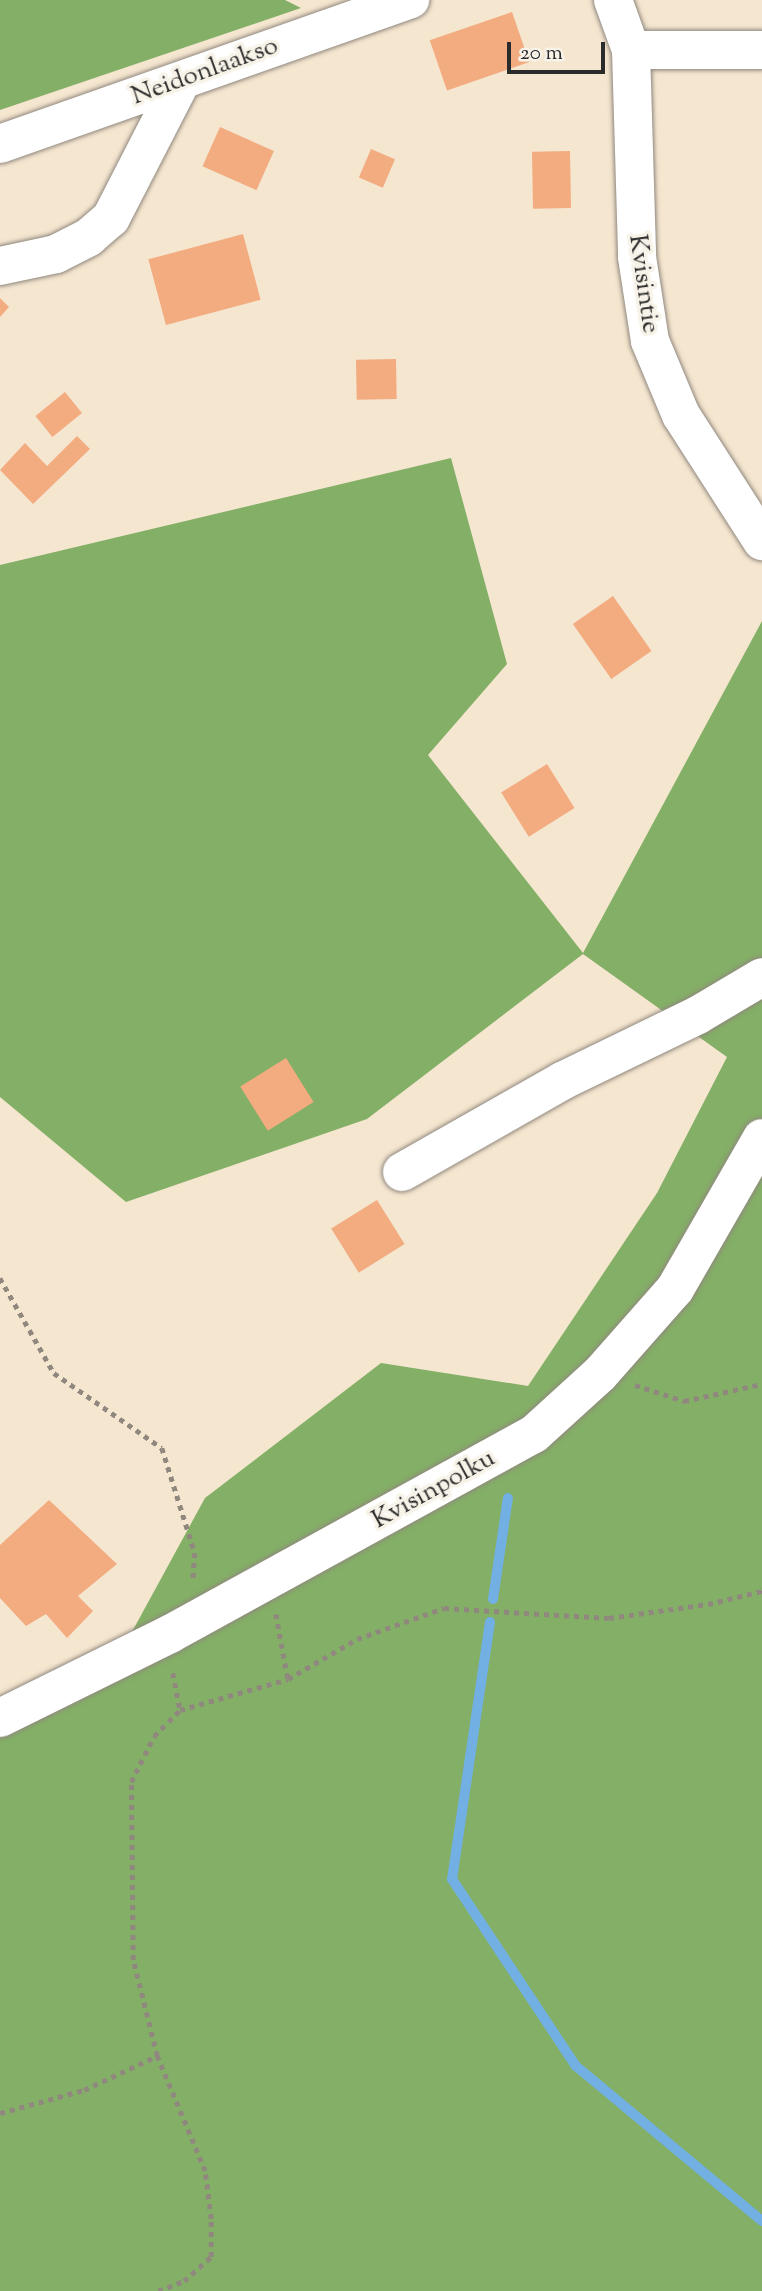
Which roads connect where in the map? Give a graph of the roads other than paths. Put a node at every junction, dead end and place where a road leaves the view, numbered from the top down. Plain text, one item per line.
1 (410, 0) edge
2 (613, 0) edge
3 (631, 50) junction
4 (762, 50) edge
5 (181, 82) junction
6 (0, 144) edge
7 (0, 266) edge
8 (762, 541) edge
9 (762, 977) edge
10 (762, 1138) edge
11 (402, 1172) dead end
12 (0, 1718) edge

1 - 5 street, Neidonlaakso
2 - 3 street, Kvisintie
3 - 4 street
3 - 8 street, Kvisintie
5 - 6 street, Neidonlaakso
5 - 7 street
9 - 11 street
10 - 12 street, Kvisinpolku

